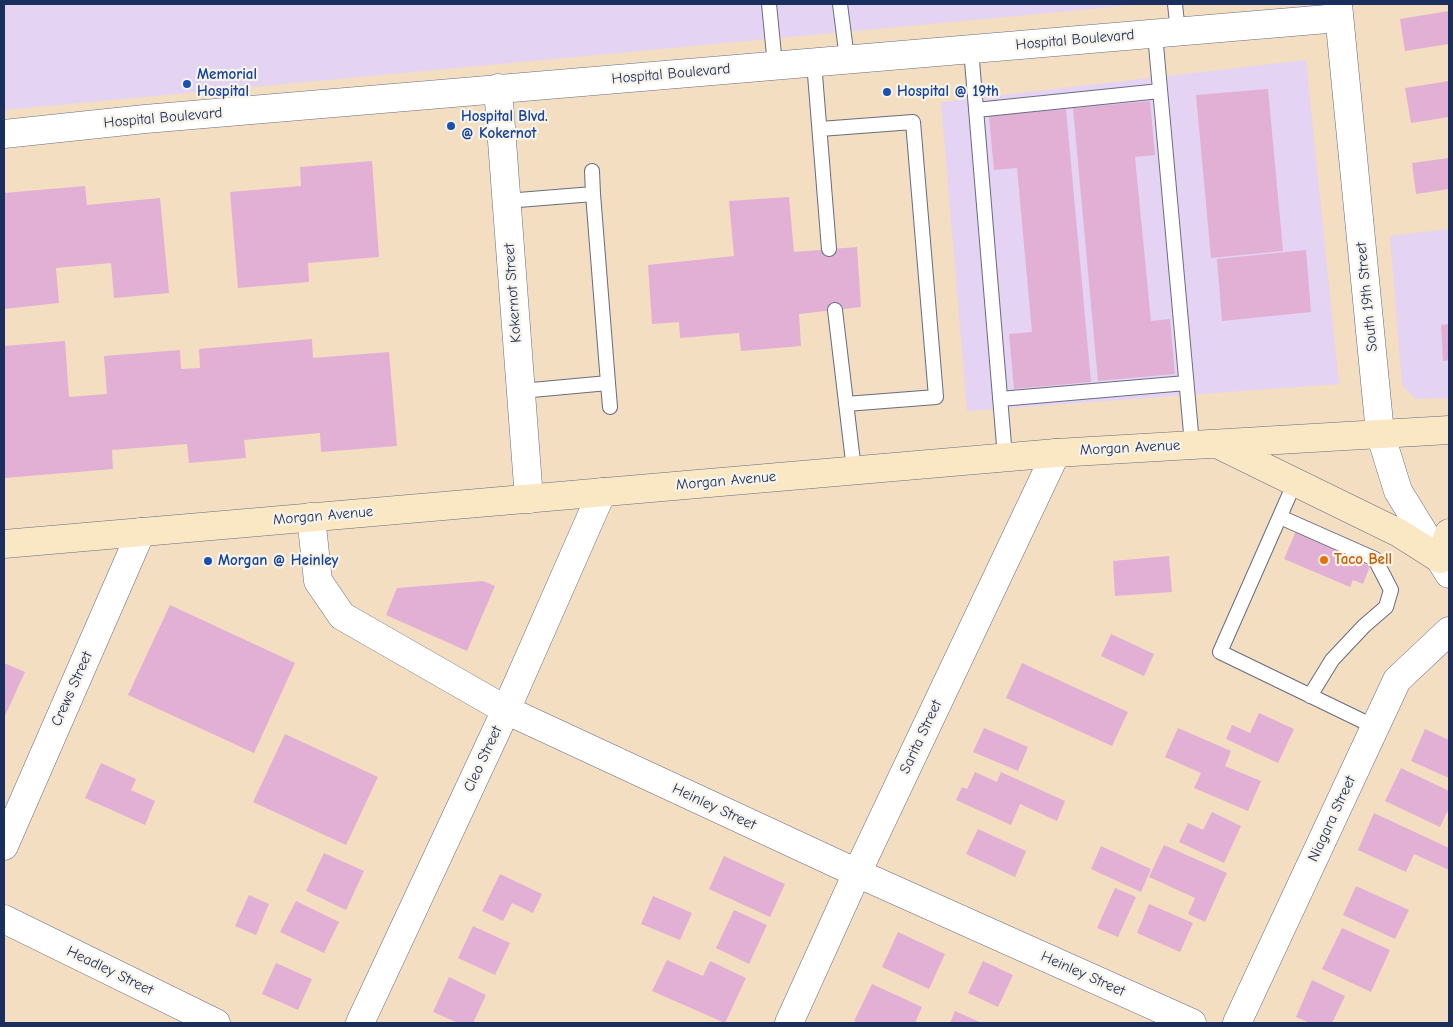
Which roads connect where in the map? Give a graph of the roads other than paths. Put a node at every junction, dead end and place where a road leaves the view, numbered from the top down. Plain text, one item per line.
1 (768, 4) edge
2 (840, 4) edge
3 (1175, 4) edge
4 (1339, 11) edge
5 (1166, 33) junction
6 (971, 49) junction
7 (847, 59) junction
8 (814, 62) junction
9 (775, 65) junction
10 (498, 88) junction
11 (1160, 91) junction
12 (976, 110) junction
13 (820, 129) junction
14 (4, 134) edge
15 (592, 171) dead end
16 (593, 194) junction
17 (506, 201) junction
18 (829, 249) dead end
19 (836, 310) dead end
20 (608, 383) junction
21 (1186, 383) junction
22 (521, 390) junction
23 (1000, 400) junction
24 (846, 404) junction
25 (610, 406) dead end
26 (1449, 430) edge
27 (1380, 433) junction
28 (1204, 444) junction
29 (1056, 452) junction
30 (1005, 457) junction
31 (854, 470) junction
32 (1295, 482) junction
33 (602, 492) junction
34 (528, 498) junction
35 (311, 517) junction
36 (1280, 517) junction
37 (141, 532) junction
38 (1449, 533) edge
39 (4, 544) edge
40 (1445, 567) edge
41 (1449, 631) edge
42 (1310, 696) junction
43 (506, 710) junction
44 (1375, 727) junction
45 (4, 846) edge
46 (857, 873) junction
47 (4, 920) edge
48 (216, 1023) edge
49 (360, 1023) edge
50 (789, 1023) edge
51 (1192, 1023) edge
52 (1237, 1023) edge

1 - 9 lane
2 - 7 lane
3 - 5 lane
4 - 5 street, Hospital Boulevard
4 - 27 street, South 19th Street
5 - 6 street, Hospital Boulevard
5 - 11 lane
6 - 7 street, Hospital Boulevard
6 - 12 lane
7 - 8 street, Hospital Boulevard
8 - 9 street, Hospital Boulevard
8 - 13 lane
9 - 10 street, Hospital Boulevard
10 - 14 street, Hospital Boulevard
10 - 17 street, Kokernot Street
11 - 12 lane
11 - 21 lane
12 - 23 lane
13 - 18 lane
13 - 24 lane
15 - 16 lane
16 - 17 lane
16 - 20 lane
17 - 22 street, Kokernot Street
19 - 24 lane
20 - 22 lane
20 - 25 lane
21 - 23 lane
21 - 28 lane
22 - 34 street, Kokernot Street
23 - 30 lane
24 - 31 lane
26 - 27 main road, Morgan Avenue
27 - 28 main road, Morgan Avenue
27 - 40 street, South 19th Street
28 - 29 main road, Morgan Avenue
28 - 32 main road
29 - 30 main road, Morgan Avenue
29 - 46 street, Sarita Street
30 - 31 main road, Morgan Avenue
31 - 33 main road, Morgan Avenue
32 - 36 lane
32 - 40 main road
33 - 34 main road, Morgan Avenue
33 - 43 street, Cleo Street
34 - 35 main road, Morgan Avenue
35 - 37 main road, Morgan Avenue
35 - 43 street, Heinley Street
36 - 42 lane
36 - 42 lane
37 - 39 main road, Morgan Avenue
37 - 45 street, Crews Street
38 - 40 main road
41 - 44 street, Niagara Street
42 - 44 lane
43 - 46 street, Heinley Street
43 - 49 street, Cleo Street
44 - 52 street, Niagara Street
46 - 50 street, Sarita Street
46 - 51 street, Heinley Street
47 - 48 street, Headley Street

